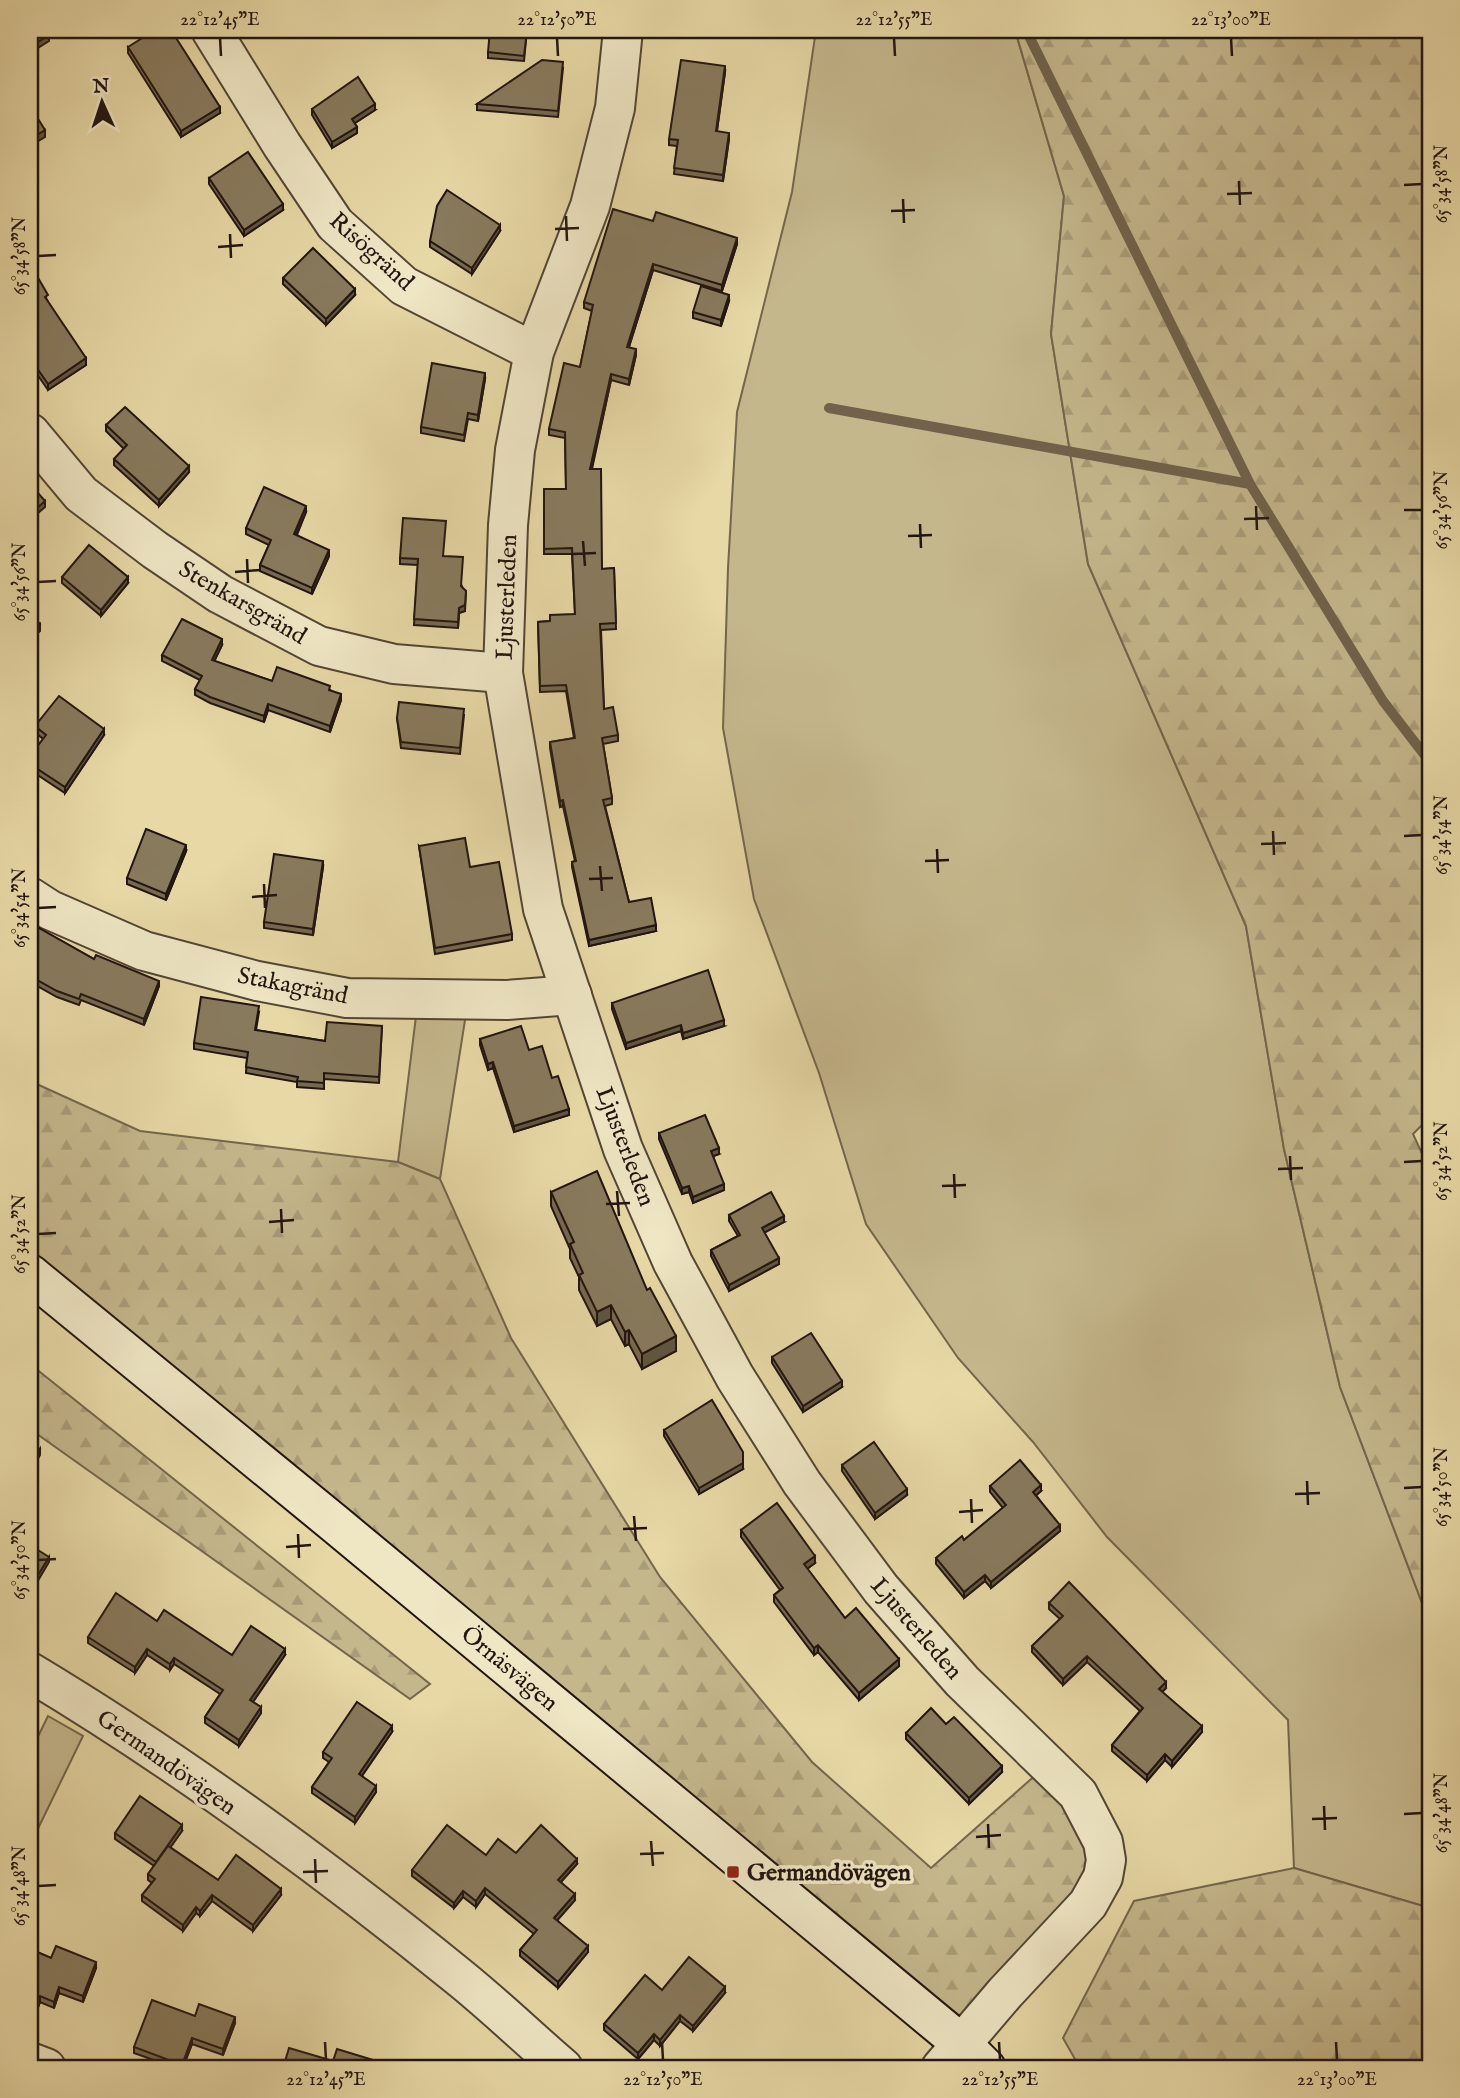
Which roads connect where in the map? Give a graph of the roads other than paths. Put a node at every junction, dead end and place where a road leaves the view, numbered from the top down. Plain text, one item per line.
1 (211, 30) edge
2 (624, 30) edge
3 (534, 352) junction
4 (30, 433) edge
5 (503, 673) junction
6 (30, 897) edge
7 (572, 995) junction
8 (30, 1274) edge
9 (30, 1672) edge
10 (963, 2060) edge
11 (30, 2062) edge
12 (46, 2068) edge
13 (563, 2068) edge

1 - 3 street, Risögränd
2 - 3 street, Ljusterleden
3 - 5 street, Ljusterleden
4 - 5 street, Stenkarsgränd
5 - 7 street, Ljusterleden
6 - 7 street, Stakagränd
7 - 10 street, Ljusterleden
8 - 10 street, Örnäsvägen
9 - 13 street, Germandövägen
11 - 12 street

